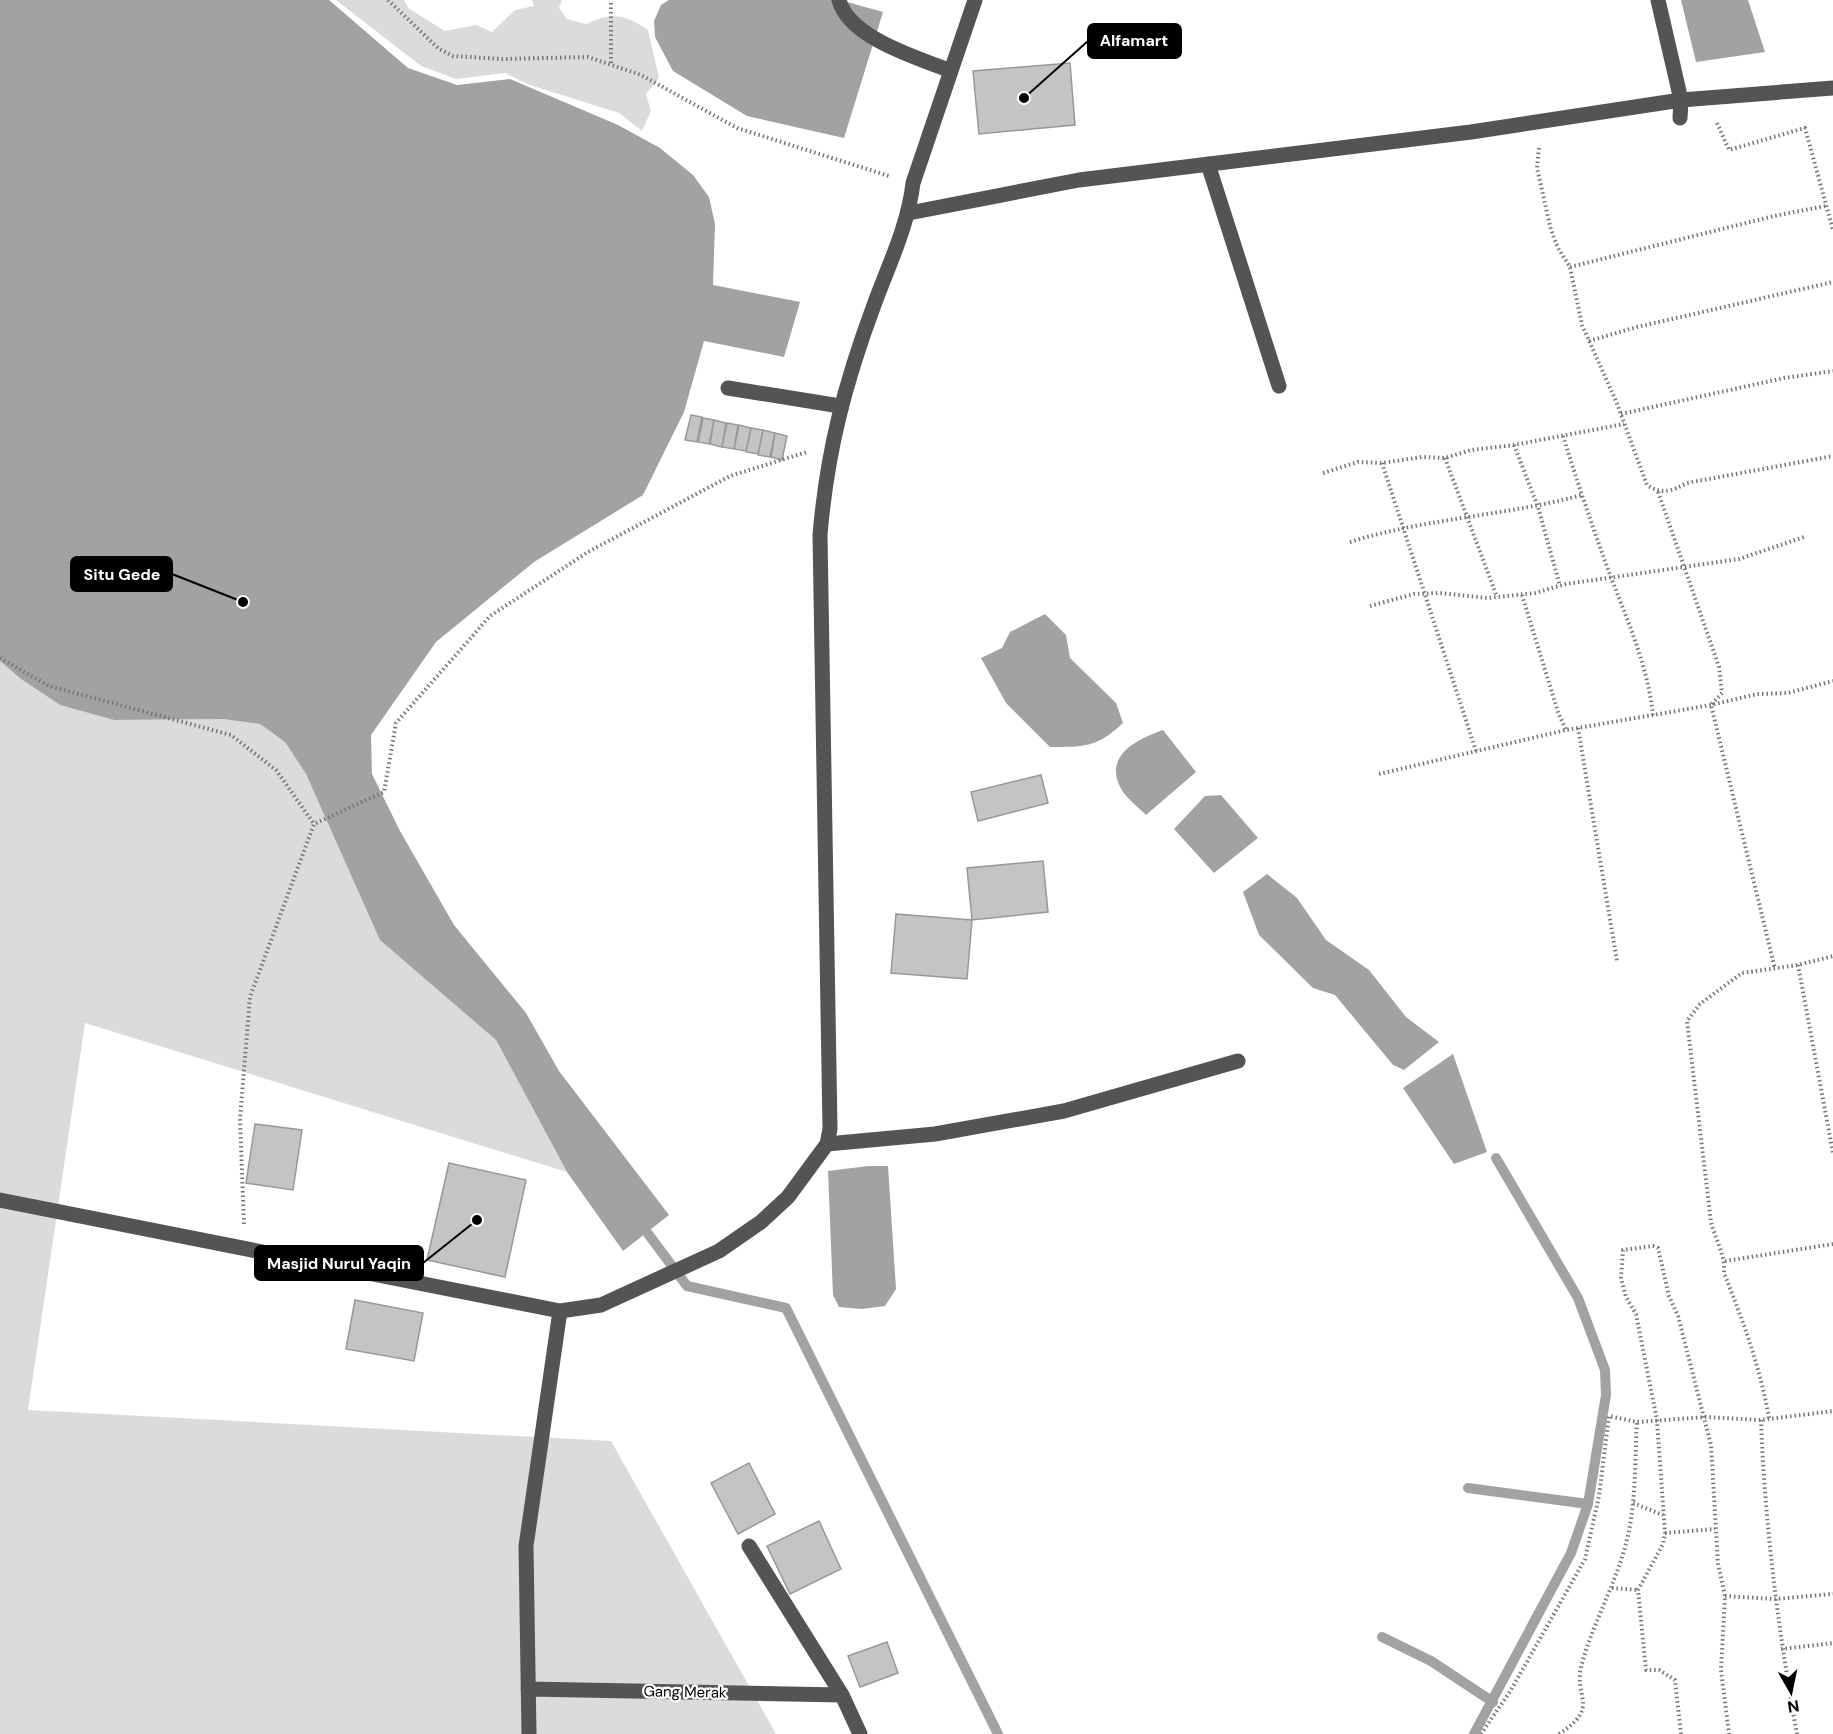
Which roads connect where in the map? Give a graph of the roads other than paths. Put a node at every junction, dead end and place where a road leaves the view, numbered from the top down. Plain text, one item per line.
1 (839, 0) edge
2 (975, 0) edge
3 (1658, 0) edge
4 (951, 71) junction
5 (1833, 88) edge
6 (1681, 100) junction
7 (1680, 118) road end
8 (1208, 164) junction
9 (909, 213) junction
10 (1279, 386) dead end
11 (728, 388) dead end
12 (840, 406) junction
13 (1238, 1061) dead end
14 (827, 1144) junction
15 (0, 1200) edge
16 (560, 1311) junction
17 (749, 1546) dead end
18 (528, 1689) junction
19 (842, 1695) junction
20 (529, 1734) edge
21 (860, 1734) edge

1 - 4 street
2 - 4 street
3 - 6 street
4 - 9 street
5 - 6 street
6 - 7 street
6 - 8 street
8 - 9 street
8 - 10 street
9 - 12 street
11 - 12 street
12 - 14 street
13 - 14 street
14 - 16 street
15 - 16 street
16 - 18 street
17 - 19 street
18 - 19 street, Gang Merak
18 - 20 street
19 - 21 street

